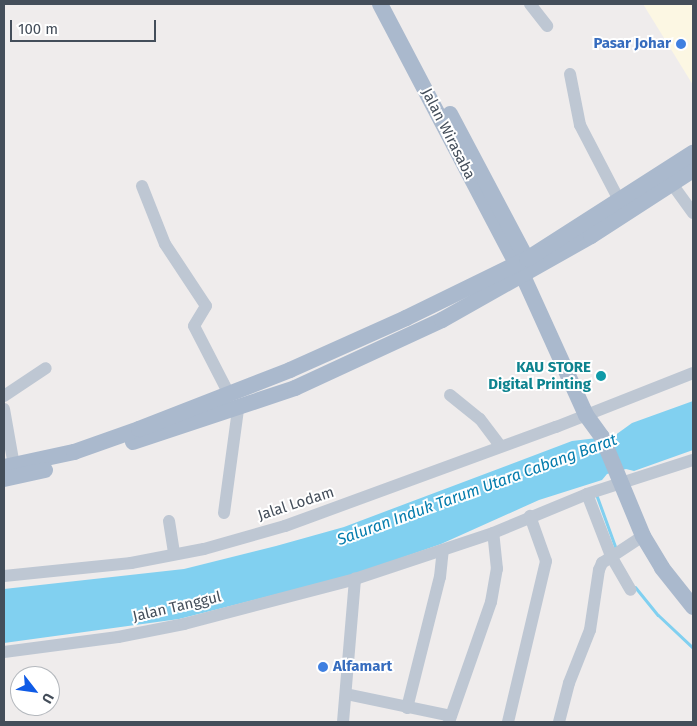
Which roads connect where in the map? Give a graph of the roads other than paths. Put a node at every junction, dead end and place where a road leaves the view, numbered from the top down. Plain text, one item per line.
1 (380, 4) edge
2 (390, 4) edge
3 (530, 4) edge
4 (547, 26) dead end
5 (570, 74) dead end
6 (693, 153) edge
7 (693, 170) edge
8 (672, 184) junction
9 (142, 186) dead end
10 (619, 200) junction
11 (693, 212) edge
12 (525, 267) junction
13 (46, 368) dead end
14 (693, 373) edge
15 (229, 394) junction
16 (450, 395) dead end
17 (4, 396) edge
18 (4, 409) edge
19 (238, 410) junction
20 (590, 413) junction
21 (500, 446) junction
22 (693, 460) edge
23 (9, 466) edge
24 (4, 479) edge
25 (619, 482) junction
26 (591, 493) junction
27 (224, 513) dead end
28 (530, 516) junction
29 (169, 521) dead end
30 (493, 533) junction
31 (643, 536) junction
32 (443, 550) junction
33 (174, 554) junction
34 (615, 554) junction
35 (4, 576) edge
36 (356, 579) junction
37 (631, 590) dead end
38 (693, 607) edge
39 (4, 652) edge
40 (346, 694) junction
41 (407, 708) junction
42 (450, 719) edge
43 (342, 722) edge
44 (508, 722) edge
45 (559, 722) edge

1 - 12 main road, Jalan Wirasaba
2 - 12 main road, Jalan Wirasaba
3 - 4 street
5 - 10 street
6 - 10 main road
7 - 8 main road
8 - 11 street
8 - 12 main road
9 - 15 street
10 - 12 main road
12 - 15 main road
12 - 19 main road
12 - 20 main road
13 - 17 street
14 - 20 street, Jalal Lodam
15 - 23 main road
16 - 21 street
18 - 23 street
19 - 24 main road
19 - 27 street
20 - 21 street, Jalal Lodam
20 - 25 main road
21 - 33 street, Jalal Lodam
22 - 25 street, Jalan Tanggul
25 - 26 street, Jalan Tanggul
25 - 31 main road
26 - 28 street, Jalan Tanggul
26 - 34 street
28 - 30 street, Jalan Tanggul
28 - 44 street
29 - 33 street
30 - 32 street, Jalan Tanggul
30 - 42 street
31 - 34 street
31 - 38 main road
32 - 36 street, Jalan Tanggul
32 - 41 street
33 - 35 street, Jalal Lodam
34 - 37 street
34 - 45 street
36 - 39 street, Jalan Tanggul
36 - 40 street
40 - 41 street
40 - 43 street
41 - 42 street

